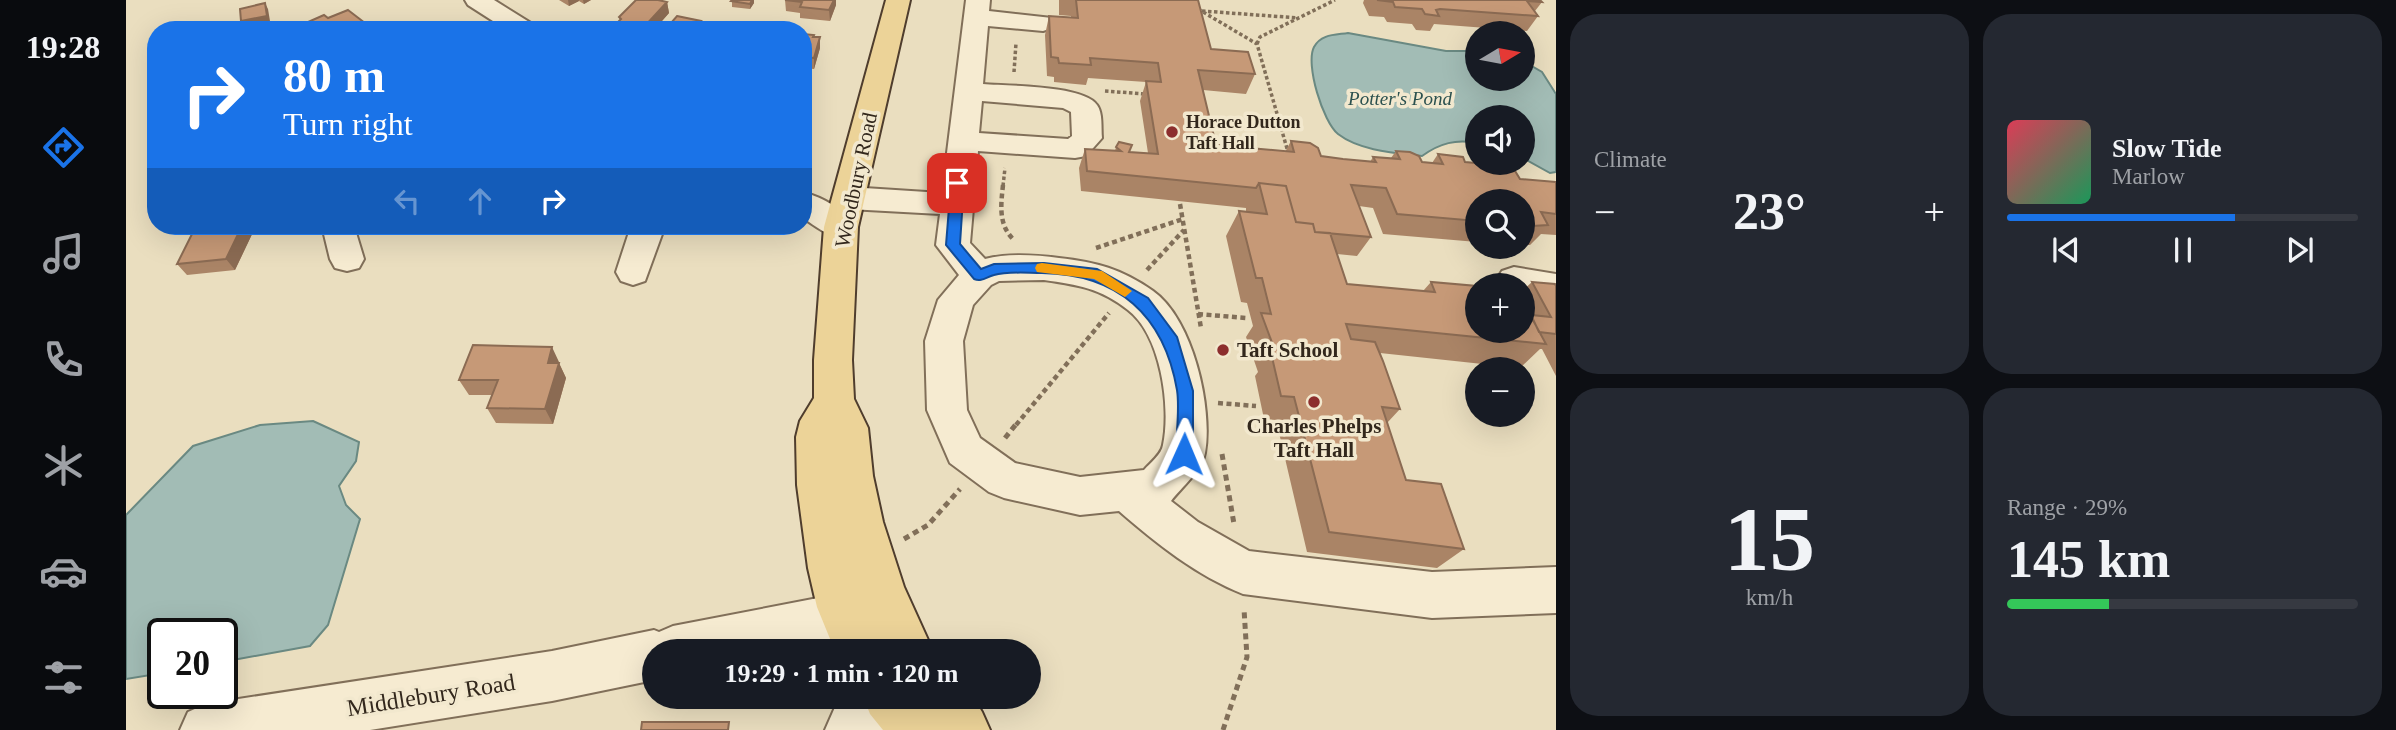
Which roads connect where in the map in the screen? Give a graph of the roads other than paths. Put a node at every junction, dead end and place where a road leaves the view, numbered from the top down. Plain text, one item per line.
1 (477, 0) edge
2 (898, 0) edge
3 (977, 9) edge
4 (511, 21) edge
5 (1030, 22) road end
6 (968, 91) junction
7 (962, 141) junction
8 (955, 204) junction
9 (812, 205) edge
10 (845, 212) junction
11 (340, 235) edge
12 (645, 235) edge
13 (347, 259) dead end
14 (633, 272) dead end
15 (979, 276) junction
16 (1535, 284) edge
17 (1556, 287) edge
18 (1127, 491) junction
19 (1556, 590) edge
20 (864, 625) edge
21 (761, 639) edge
22 (888, 639) edge
23 (642, 657) edge
24 (867, 709) edge
25 (899, 709) edge
26 (949, 709) edge
27 (206, 730) edge
28 (851, 730) edge
29 (916, 730) edge
30 (964, 730) edge

1 - 4 street
2 - 10 main road, Woodbury Road
3 - 5 street
3 - 6 street
6 - 7 street
6 - 7 street
7 - 8 street
8 - 10 street
8 - 15 street
9 - 10 street
10 - 20 main road, Woodbury Road
11 - 13 street
12 - 14 street
15 - 18 street
15 - 18 street
16 - 17 street
18 - 19 street
20 - 21 street
20 - 22 main road, Woodbury Road
23 - 27 street, Middlebury Road
24 - 28 street
25 - 29 main road
26 - 30 main road

